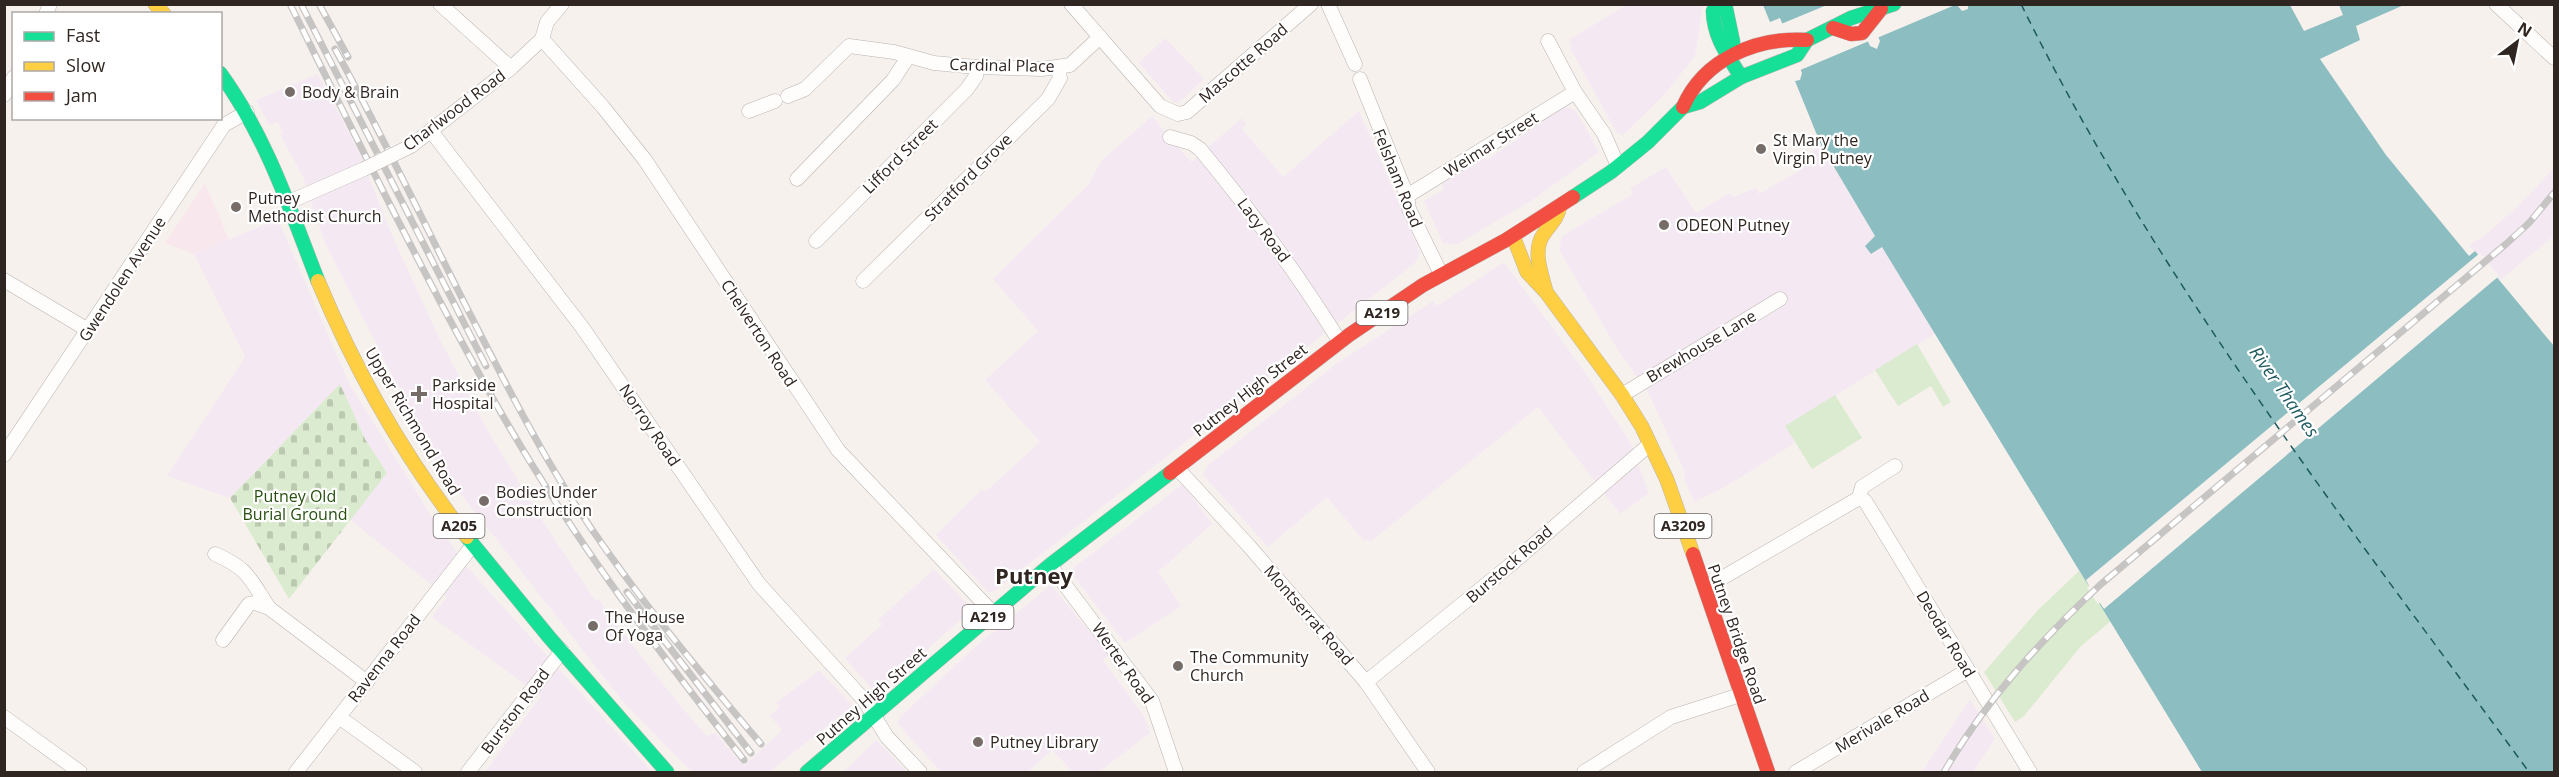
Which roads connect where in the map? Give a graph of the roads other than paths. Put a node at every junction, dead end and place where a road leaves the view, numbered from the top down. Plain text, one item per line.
1 (440, 4) edge
2 (562, 4) edge
3 (1071, 4) edge
4 (1091, 4) edge
5 (1311, 4) edge
6 (1328, 4) edge
7 (1720, 4) edge
8 (1727, 4) edge
9 (2496, 4) edge
10 (1888, 7) edge
11 (1081, 15) junction
12 (1100, 37) junction
13 (542, 39) junction
14 (1807, 40) junction
15 (1548, 41) dead end
16 (1762, 45) junction
17 (901, 54) junction
18 (1729, 56) junction
19 (2554, 58) edge
20 (1355, 64) dead end
21 (976, 67) junction
22 (1058, 67) junction
23 (511, 68) junction
24 (222, 76) edge
25 (1741, 77) junction
26 (1360, 79) dead end
27 (12, 81) edge
28 (1575, 92) junction
29 (4, 95) edge
30 (1683, 107) junction
31 (749, 111) dead end
32 (247, 112) junction
33 (431, 131) junction
34 (1170, 137) dead end
35 (1618, 166) junction
36 (797, 179) dead end
37 (1407, 196) junction
38 (289, 202) junction
39 (1560, 206) junction
40 (1513, 236) junction
41 (816, 241) dead end
42 (1441, 274) junction
43 (4, 280) edge
44 (863, 281) dead end
45 (1545, 292) junction
46 (1780, 299) dead end
47 (88, 330) junction
48 (1340, 342) junction
49 (1622, 394) junction
50 (1650, 444) junction
51 (4, 455) edge
52 (1895, 466) dead end
53 (1177, 468) junction
54 (1859, 498) junction
55 (473, 545) junction
56 (215, 554) dead end
57 (1050, 565) junction
58 (1705, 588) junction
59 (269, 608) junction
60 (993, 613) junction
61 (223, 640) dead end
62 (562, 651) junction
63 (1968, 670) junction
64 (367, 682) junction
65 (1366, 682) junction
66 (1740, 694) junction
67 (874, 714) junction
68 (4, 717) edge
69 (339, 717) junction
70 (80, 772) edge
71 (296, 772) edge
72 (415, 772) edge
73 (468, 772) edge
74 (667, 772) edge
75 (807, 772) edge
76 (920, 772) edge
77 (1176, 772) edge
78 (1428, 772) edge
79 (1584, 772) edge
80 (1768, 772) edge
81 (1796, 772) edge
82 (2030, 772) edge

1 - 23 street
2 - 13 street, Charlwood Road
3 - 11 street
4 - 11 street
5 - 12 street, Mascotte Road
6 - 20 street
7 - 18 main road
8 - 16 main road
8 - 18 main road
9 - 19 street
10 - 14 main road, A219
11 - 12 street
12 - 22 street, Cardinal Place
13 - 23 street, Charlwood Road
13 - 60 street, Chelverton Road
14 - 16 main road, A219
14 - 25 main road, A219
15 - 28 street
16 - 18 main road, A219
17 - 21 street, Cardinal Place
17 - 31 street, Cardinal Place
17 - 36 street
18 - 25 main road
18 - 30 main road, A219
21 - 22 street, Cardinal Place
21 - 41 street, Lifford Street
22 - 44 street, Stratford Grove
23 - 33 street, Charlwood Road
24 - 32 main road, Upper Richmond Road / A205
25 - 30 main road, Putney High Street / A219
26 - 37 street, Felsham Road
27 - 29 street
28 - 35 street
28 - 37 street, Weimar Street
30 - 35 main road, Putney High Street / A219
32 - 38 main road, Upper Richmond Road / A205
32 - 47 street, Gwendolen Avenue
33 - 38 street, Charlwood Road, bridge
33 - 67 street, Norroy Road
34 - 48 street, Lacy Road
35 - 39 main road, Putney High Street / A219
37 - 42 street, Felsham Road
38 - 55 main road, Upper Richmond Road / A205
39 - 40 main road, Putney High Street / A219
39 - 45 main road, Putney Bridge Road / A3209
40 - 42 main road, Putney High Street / A219
40 - 45 main road, Putney Bridge Road / A3209
42 - 48 main road, Putney High Street / A219
43 - 47 street
45 - 49 main road, Putney Bridge Road / A3209
46 - 49 street, Brewhouse Lane
47 - 51 street, Gwendolen Avenue
48 - 53 main road, Putney High Street / A219
49 - 50 main road, Putney Bridge Road / A3209
50 - 58 main road, Putney Bridge Road / A3209
50 - 65 street, Burstock Road
52 - 54 street
53 - 57 main road, Putney High Street / A219
53 - 65 street, Montserrat Road
54 - 58 street
54 - 63 street, Deodar Road
55 - 62 main road, Upper Richmond Road / A205
55 - 64 street, Ravenna Road
56 - 59 street
57 - 60 main road, Putney High Street / A219
57 - 77 street, Werter Road
58 - 66 main road, Putney Bridge Road / A3209
59 - 61 street
59 - 64 street
60 - 67 main road, Putney High Street / A219
62 - 73 street, Burston Road
62 - 74 main road, Upper Richmond Road / A205
63 - 81 street, Merivale Road
63 - 82 street, Deodar Road
64 - 69 street, Ravenna Road
65 - 78 street, Montserrat Road
66 - 79 street
66 - 80 main road, Putney Bridge Road / A3209
67 - 75 main road, Putney High Street / A219
67 - 76 street, Norroy Road
68 - 70 street
69 - 71 street, Ravenna Road
69 - 72 street

